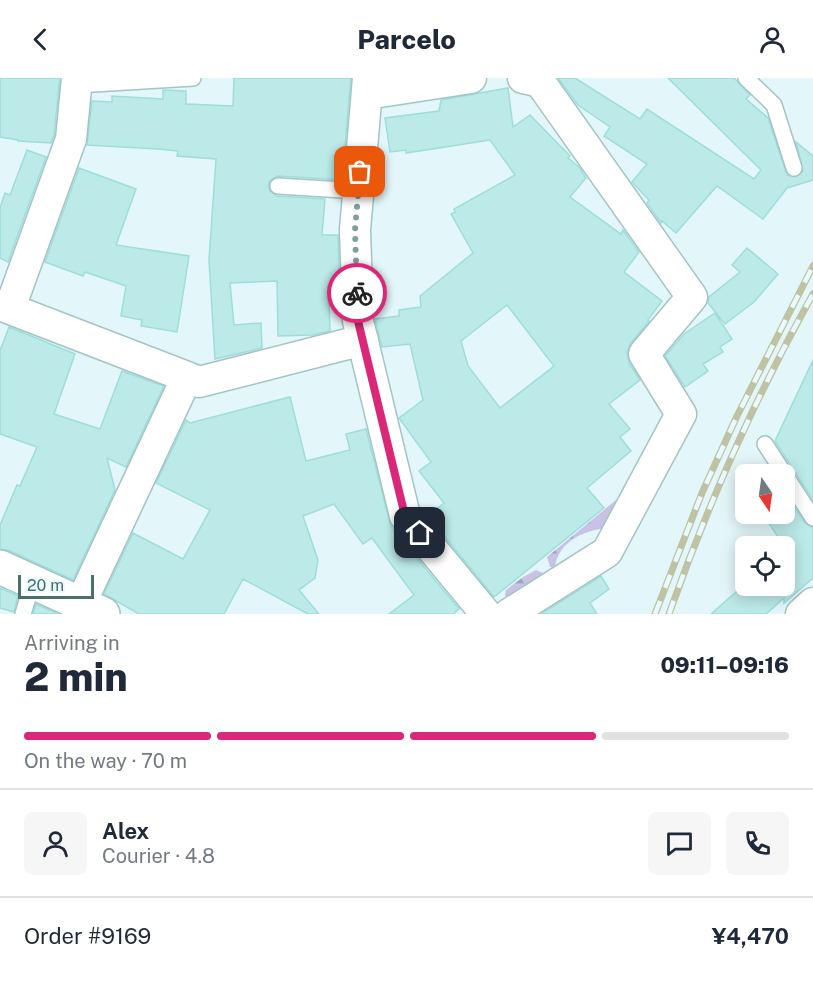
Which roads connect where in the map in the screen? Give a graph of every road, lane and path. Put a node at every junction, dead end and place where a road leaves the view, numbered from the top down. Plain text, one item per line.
1 (193, 78) edge
2 (471, 78) edge
3 (523, 78) edge
4 (746, 78) edge
5 (77, 82) edge
6 (367, 86) edge
7 (794, 168) dead end
8 (278, 186) dead end
9 (359, 191) junction
10 (5, 307) edge
11 (363, 340) junction
12 (187, 377) junction
13 (765, 444) dead end
14 (813, 518) edge
15 (0, 567) edge
16 (33, 581) junction
17 (813, 603) edge
18 (92, 608) edge
19 (475, 610) edge
20 (23, 614) edge
21 (509, 614) edge
22 (801, 614) edge

1 - 5 lane
2 - 6 street
3 - 21 street
4 - 7 lane
5 - 10 street
6 - 9 street
8 - 9 lane
9 - 11 street
10 - 12 street
11 - 12 street
11 - 19 street
12 - 18 street
13 - 14 lane
15 - 16 street
16 - 18 street
16 - 20 lane
17 - 22 street

